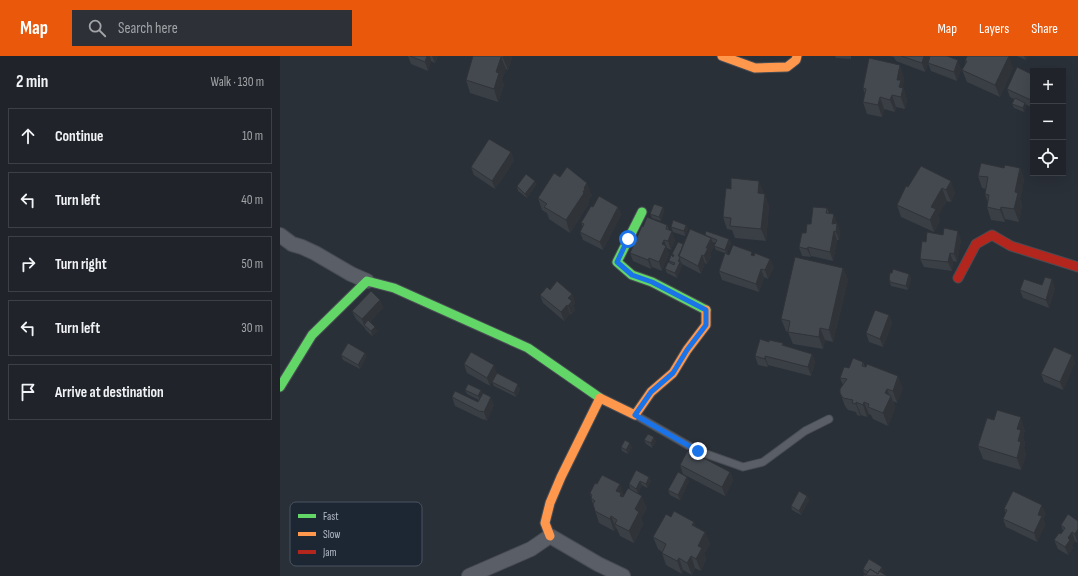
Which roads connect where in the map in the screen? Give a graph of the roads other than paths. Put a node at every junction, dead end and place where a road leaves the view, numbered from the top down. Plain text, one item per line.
1 (722, 56) edge
2 (797, 56) edge
3 (642, 212) dead end
4 (280, 235) edge
5 (1078, 267) edge
6 (958, 278) dead end
7 (367, 281) junction
8 (280, 387) edge
9 (600, 398) junction
10 (635, 415) junction
11 (829, 418) dead end
12 (550, 536) junction
13 (470, 576) edge
14 (623, 576) edge

1 - 2 street
3 - 10 street
4 - 7 street
5 - 6 street
7 - 8 street
7 - 9 street
9 - 10 street
9 - 12 street
10 - 11 lane
12 - 13 street
12 - 14 street

